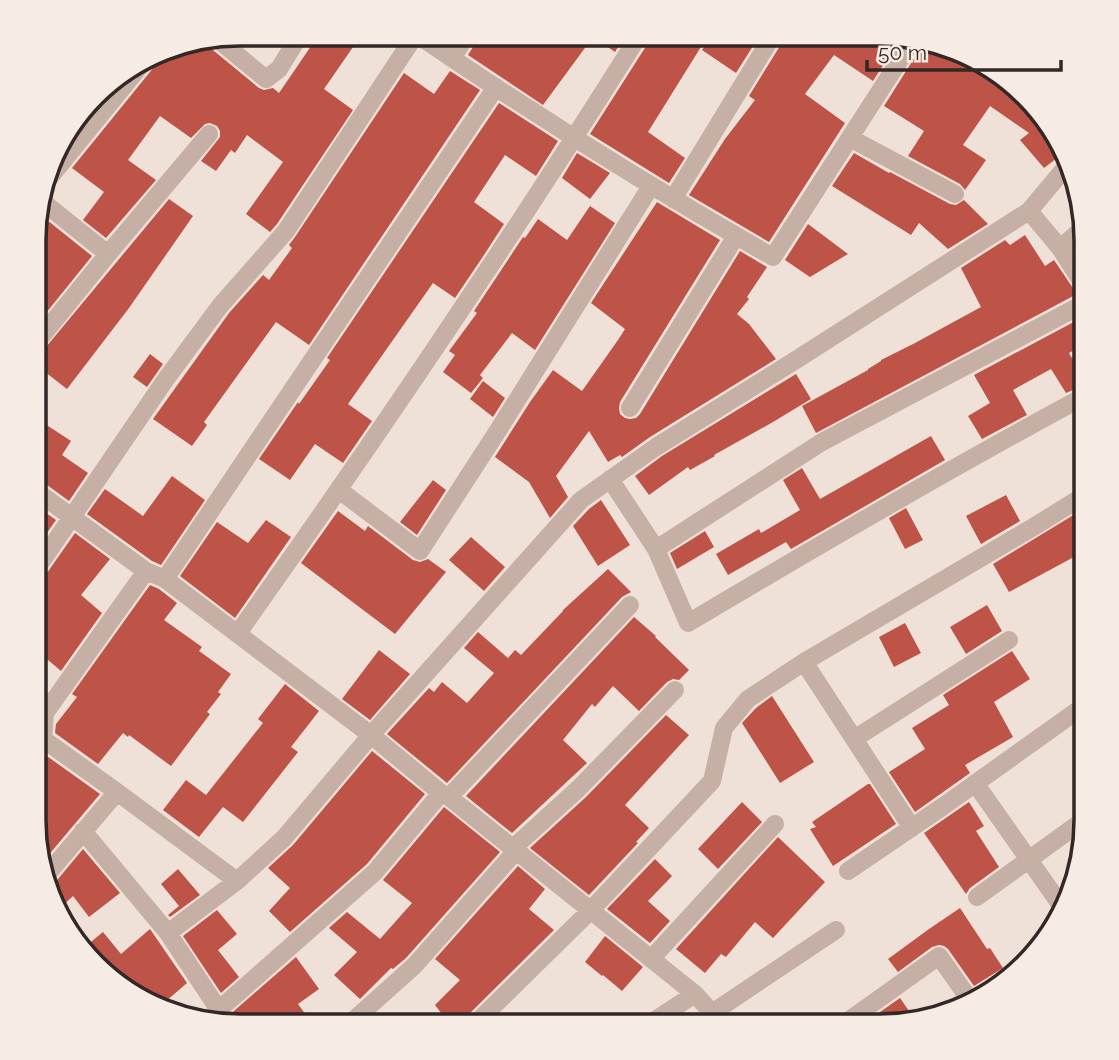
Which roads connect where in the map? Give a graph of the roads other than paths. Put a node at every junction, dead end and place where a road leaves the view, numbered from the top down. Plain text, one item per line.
1 (226, 46) edge
2 (293, 46) edge
3 (408, 46) edge
4 (434, 46) edge
5 (460, 46) edge
6 (632, 46) edge
7 (766, 46) edge
8 (907, 48) edge
9 (452, 58) junction
10 (129, 80) edge
11 (496, 87) junction
12 (209, 134) dead end
13 (575, 138) junction
14 (850, 138) junction
15 (60, 165) edge
16 (1061, 172) edge
17 (651, 186) junction
18 (955, 194) dead end
19 (673, 199) junction
20 (48, 206) edge
21 (1029, 211) junction
22 (736, 236) junction
23 (1073, 237) edge
24 (1060, 248) junction
25 (108, 254) junction
26 (1073, 268) edge
27 (1073, 309) edge
28 (46, 331) edge
29 (1073, 402) edge
30 (630, 408) dead end
31 (610, 480) junction
32 (339, 490) junction
33 (46, 498) edge
34 (1073, 502) edge
35 (71, 517) junction
36 (656, 549) junction
37 (46, 554) edge
38 (146, 571) junction
39 (165, 579) junction
40 (629, 605) dead end
41 (238, 633) junction
42 (1009, 640) dead end
43 (804, 662) junction
44 (675, 690) dead end
45 (46, 712) edge
46 (1074, 713) edge
47 (371, 735) junction
48 (854, 739) junction
49 (46, 750) edge
50 (975, 783) junction
51 (117, 792) junction
52 (445, 795) junction
53 (775, 824) dead end
54 (1074, 827) edge
55 (912, 828) junction
56 (83, 831) junction
57 (514, 850) junction
58 (1028, 859) junction
59 (51, 869) edge
60 (848, 871) dead end
61 (237, 881) junction
62 (977, 897) dead end
63 (1057, 900) edge
64 (590, 911) junction
65 (836, 930) dead end
66 (168, 933) junction
67 (651, 959) junction
68 (695, 994) junction
69 (966, 994) edge
70 (211, 1012) edge
71 (216, 1013) edge
72 (361, 1014) edge
73 (485, 1014) edge
74 (664, 1014) edge
75 (711, 1014) edge
76 (724, 1014) edge
77 (858, 1014) edge

1 - 2 street
3 - 35 street
4 - 9 street
5 - 9 street
6 - 13 street
7 - 19 street
8 - 14 street
9 - 11 street
10 - 15 street
11 - 13 street
11 - 39 street
12 - 25 street
13 - 17 street
13 - 32 street
14 - 18 street
14 - 22 street
16 - 21 street
17 - 19 street
17 - 32 street
19 - 22 street
20 - 25 street
21 - 24 street
21 - 31 street
22 - 30 street
23 - 24 street
24 - 26 street
25 - 28 street
27 - 36 street
29 - 36 street
31 - 36 street
31 - 47 street
32 - 41 street
33 - 35 street
34 - 43 street
35 - 37 street
35 - 38 street
38 - 39 street
38 - 45 street
39 - 41 street
40 - 52 street
41 - 47 street
42 - 48 street
43 - 48 street
43 - 64 street
44 - 57 street
46 - 50 street
47 - 52 street
47 - 61 street
48 - 55 street
49 - 51 street
50 - 55 street
50 - 58 street
51 - 56 street
51 - 61 street
52 - 57 street
52 - 71 street
53 - 67 street
54 - 58 street
55 - 60 street
56 - 59 street
56 - 66 street
57 - 64 street
57 - 72 street
58 - 62 street
58 - 63 street
61 - 66 street
64 - 67 street
64 - 73 street
65 - 76 street
66 - 70 street
67 - 68 street
68 - 74 street
68 - 75 street
69 - 77 street

